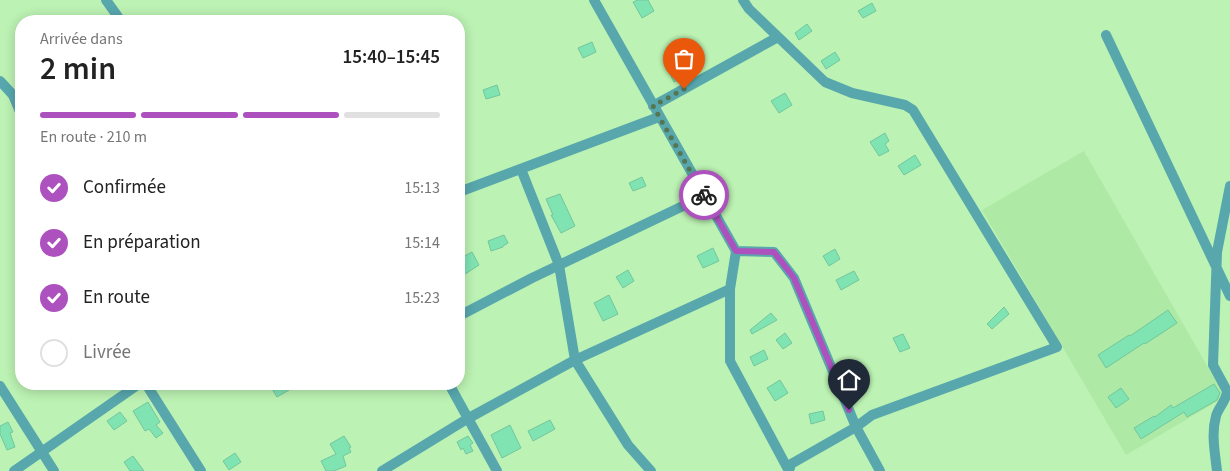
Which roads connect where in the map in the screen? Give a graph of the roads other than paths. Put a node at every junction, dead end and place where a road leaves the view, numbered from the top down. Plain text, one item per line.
1 (106, 0) edge
2 (594, 0) edge
3 (743, 0) edge
4 (117, 15) edge
5 (1106, 35) dead end
6 (778, 37) junction
7 (0, 81) edge
8 (15, 101) edge
9 (653, 106) junction
10 (659, 117) junction
11 (521, 169) junction
12 (1230, 186) edge
13 (465, 190) edge
14 (705, 195) junction
15 (736, 251) junction
16 (559, 265) junction
17 (1216, 268) junction
18 (730, 289) junction
19 (1230, 296) edge
20 (465, 313) edge
21 (575, 360) junction
22 (0, 386) edge
23 (121, 390) edge
24 (150, 390) edge
25 (452, 390) edge
26 (467, 418) junction
27 (856, 427) junction
28 (41, 452) junction
29 (14, 471) edge
30 (54, 471) edge
31 (201, 471) edge
32 (382, 471) edge
33 (498, 471) edge
34 (652, 471) edge
35 (789, 471) edge
36 (880, 471) edge
37 (1217, 471) edge

1 - 4 street
2 - 9 street
3 - 6 street
5 - 17 street
6 - 9 street
6 - 27 street
7 - 8 street
9 - 10 street
10 - 11 street
10 - 14 street
11 - 13 street
11 - 16 street
12 - 17 street
14 - 15 street
14 - 16 street
15 - 18 street
15 - 27 street
16 - 20 street
16 - 21 street
17 - 19 street
17 - 37 street
18 - 21 street
18 - 35 street
21 - 26 street
21 - 34 street
22 - 28 street
23 - 28 street
24 - 31 street
25 - 26 street
26 - 32 street
26 - 33 street
27 - 35 street
27 - 36 street
28 - 29 street
28 - 30 street

